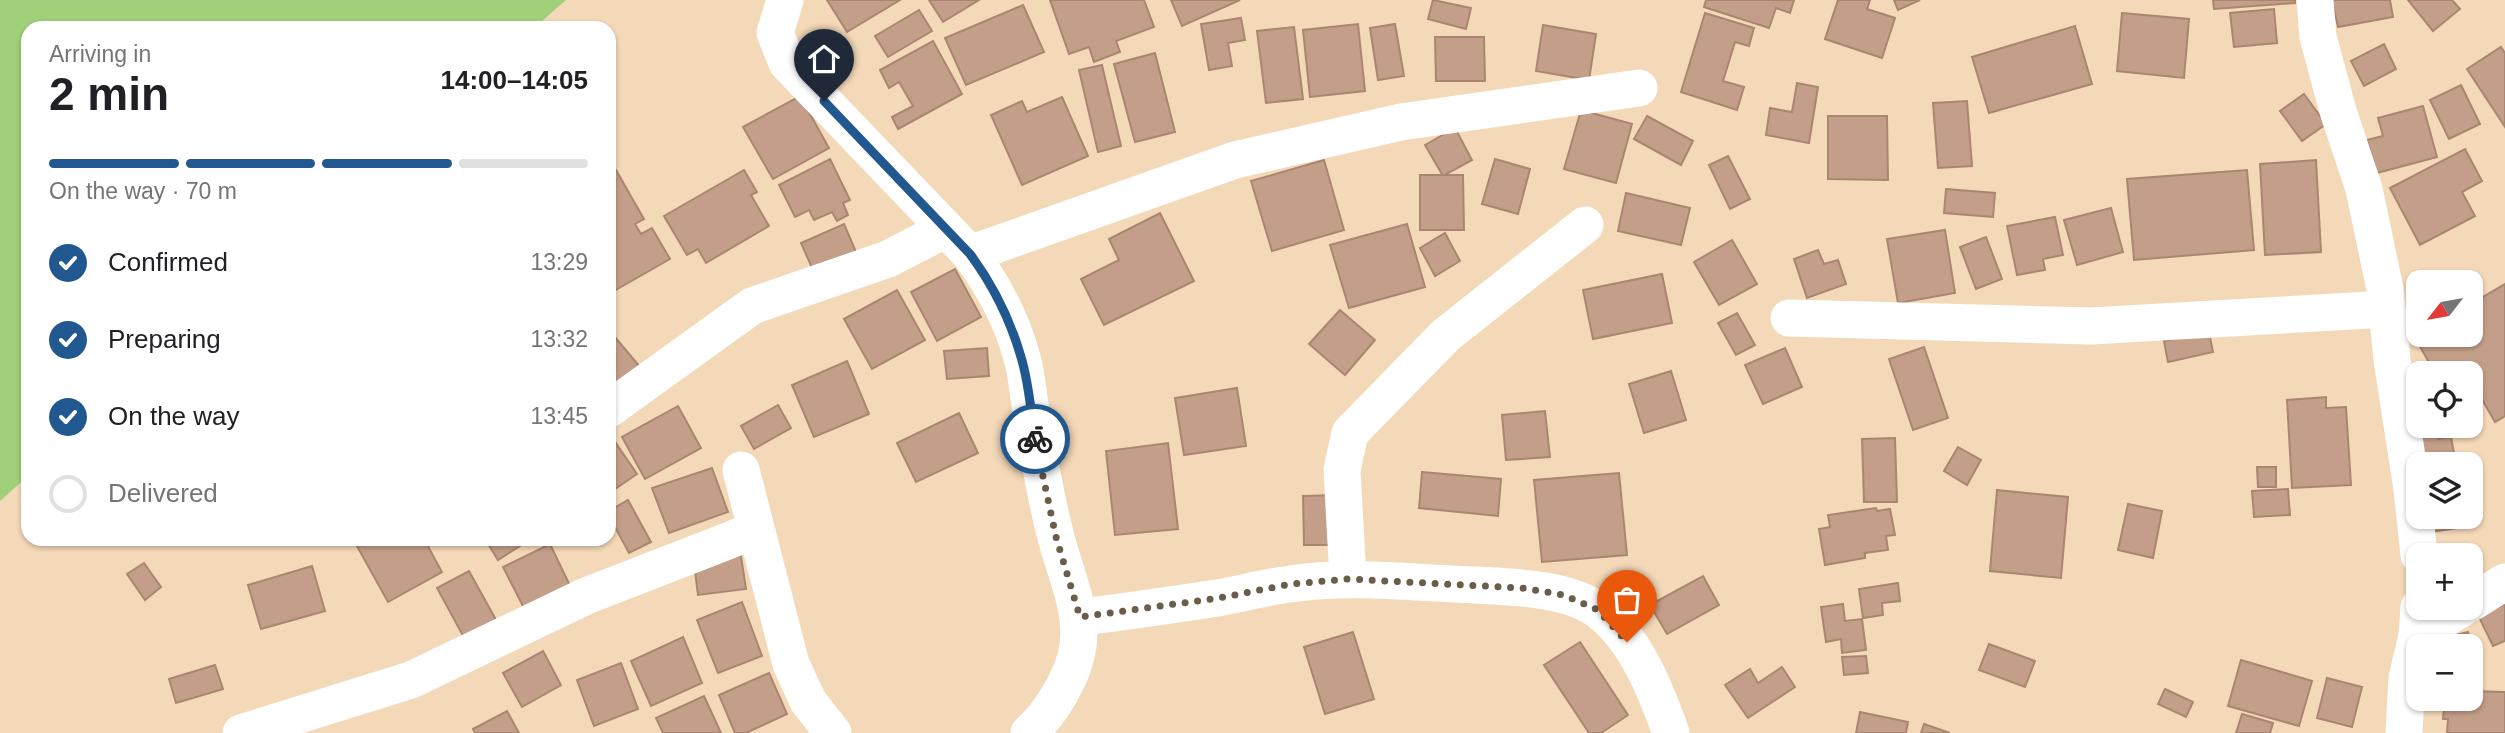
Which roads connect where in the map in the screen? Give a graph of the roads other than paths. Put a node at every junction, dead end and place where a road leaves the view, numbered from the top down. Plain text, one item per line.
1 (785, 0) edge
2 (2315, 0) edge
3 (1639, 88) dead end
4 (1585, 225) dead end
5 (958, 241) junction
6 (2387, 309) junction
7 (1789, 318) dead end
8 (616, 404) edge
9 (741, 470) dead end
10 (756, 530) junction
11 (2418, 543) edge
12 (1348, 579) junction
13 (2505, 582) edge
14 (2483, 596) edge
15 (1080, 617) junction
16 (2418, 622) edge
17 (241, 733) edge
18 (833, 733) edge
19 (1029, 733) edge
20 (1671, 733) edge
21 (2404, 733) edge

1 - 5 street
2 - 6 street
3 - 5 street
4 - 12 street
5 - 8 street
5 - 15 street
6 - 7 street
6 - 11 street
9 - 10 street
10 - 17 street
10 - 18 street
12 - 15 street
12 - 20 street
13 - 14 street
15 - 19 street
16 - 21 street

